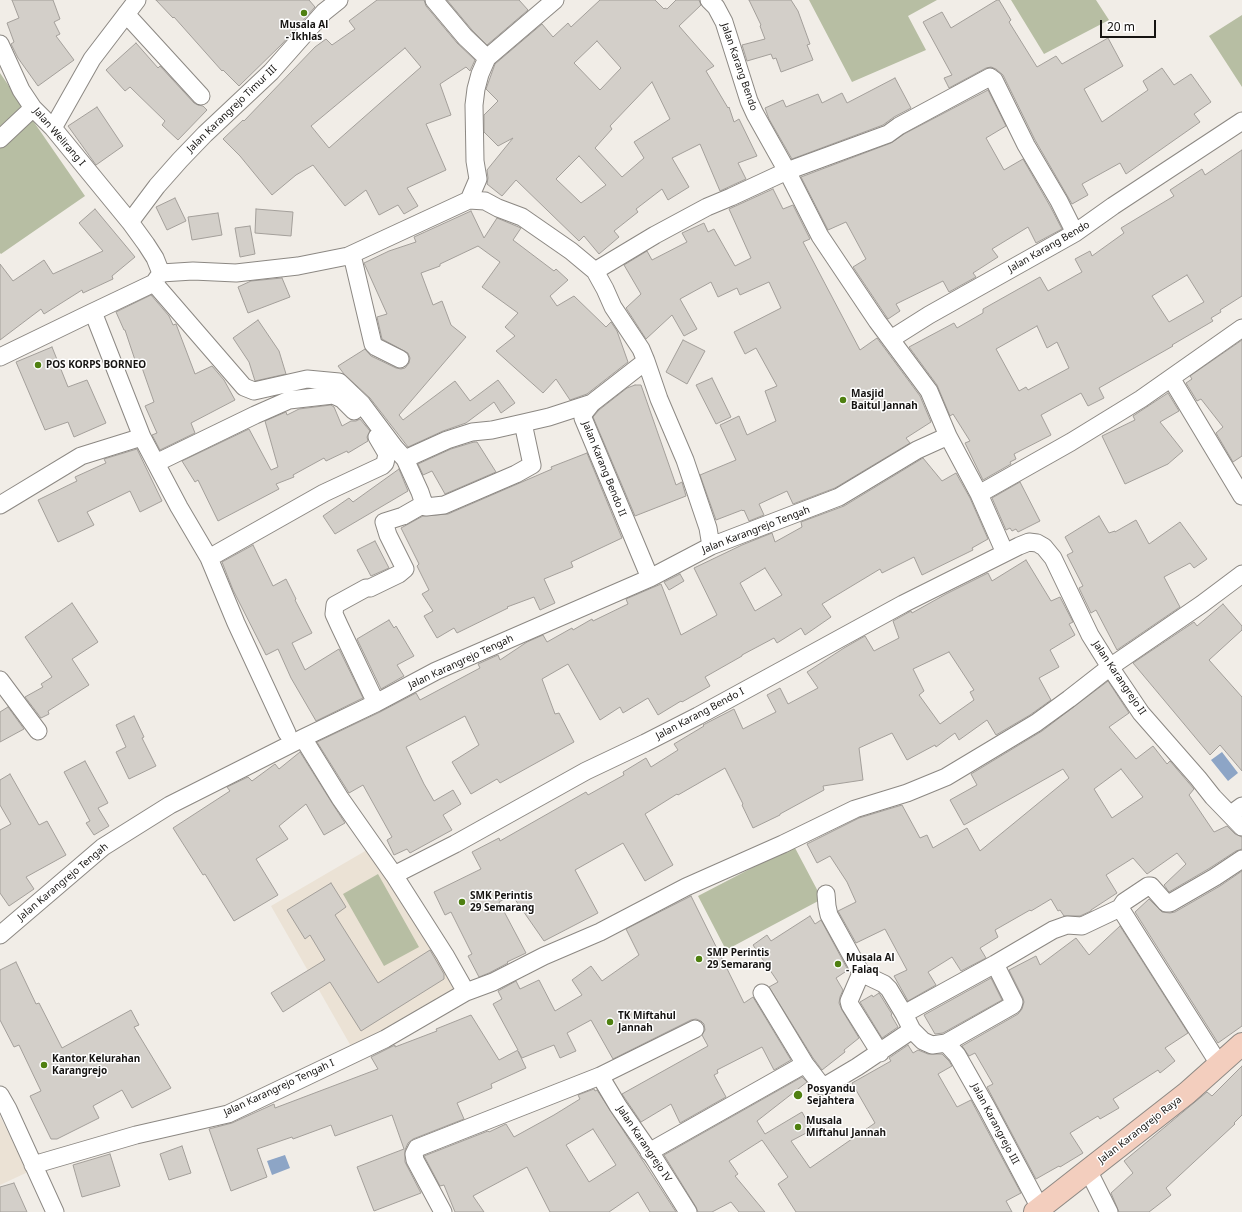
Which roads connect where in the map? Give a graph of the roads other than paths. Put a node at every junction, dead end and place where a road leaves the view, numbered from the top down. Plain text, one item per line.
1 (137, 0) edge
2 (339, 0) edge
3 (434, 0) edge
4 (555, 0) edge
5 (709, 0) edge
6 (126, 14) junction
7 (0, 44) edge
8 (487, 58) junction
9 (201, 96) dead end
10 (34, 108) junction
11 (1241, 125) edge
12 (53, 128) junction
13 (0, 139) edge
14 (787, 171) junction
15 (469, 200) junction
16 (130, 222) junction
17 (1075, 233) junction
18 (352, 255) junction
19 (595, 271) junction
20 (157, 278) junction
21 (93, 312) junction
22 (1242, 328) edge
23 (891, 339) junction
24 (0, 356) edge
25 (400, 359) dead end
26 (646, 361) junction
27 (1171, 378) junction
28 (592, 402) junction
29 (523, 423) junction
30 (948, 436) junction
31 (142, 437) junction
32 (405, 459) junction
33 (156, 463) junction
34 (979, 494) junction
35 (1242, 496) edge
36 (424, 504) junction
37 (0, 505) edge
38 (711, 546) junction
39 (1005, 553) junction
40 (209, 558) junction
41 (1242, 574) edge
42 (650, 578) junction
43 (1110, 667) junction
44 (0, 680) edge
45 (376, 703) junction
46 (38, 731) dead end
47 (295, 735) junction
48 (1236, 810) edge
49 (1242, 827) edge
50 (1242, 859) edge
51 (394, 874) junction
52 (826, 894) dead end
53 (1120, 908) junction
54 (0, 935) edge
55 (995, 964) junction
56 (861, 973) junction
57 (466, 992) junction
58 (762, 993) dead end
59 (904, 1014) junction
60 (695, 1029) dead end
61 (912, 1030) junction
62 (946, 1043) junction
63 (1242, 1044) edge
64 (880, 1053) junction
65 (805, 1064) junction
66 (1219, 1064) junction
67 (600, 1076) junction
68 (0, 1095) edge
69 (649, 1152) junction
70 (33, 1165) junction
71 (1088, 1170) junction
72 (1037, 1210) edge
73 (54, 1212) edge
74 (443, 1212) edge
75 (688, 1212) edge
76 (1110, 1212) edge

1 - 6 street
2 - 16 street, Jalan Karangrejo Timur III
3 - 8 street
4 - 8 street
5 - 14 street, Jalan Karang Bendo
6 - 9 street
6 - 12 street
7 - 10 street, Jalan Welirang I
8 - 15 street
10 - 12 street, Jalan Welirang I
10 - 13 street
11 - 17 street, Jalan Karang Bendo
12 - 16 street, Jalan Welirang I
14 - 17 street
14 - 19 street
14 - 23 street, Jalan Karang Bendo
15 - 18 street
15 - 19 street
16 - 20 street, Jalan Welirang I
17 - 23 street, Jalan Karang Bendo
18 - 20 street
18 - 25 street
19 - 26 street
20 - 21 street
20 - 32 street, Jalan Welirang I
21 - 24 street
21 - 31 street
22 - 27 street
23 - 30 street, Jalan Karang Bendo
26 - 28 street, Jalan Karang Bendo II
26 - 38 street
27 - 34 street
27 - 35 street
28 - 29 street
28 - 42 street, Jalan Karang Bendo II
29 - 32 street
29 - 36 street
30 - 34 street, Jalan Karang Bendo
30 - 38 street, Jalan Karangrejo Tengah
31 - 33 street
31 - 37 street
32 - 36 street, Jalan Welirang I
33 - 40 street
33 - 40 street
34 - 39 street, Jalan Karang Bendo
36 - 45 street
38 - 42 street, Jalan Karangrejo Tengah
39 - 43 street, Jalan Karangrejo II
39 - 51 street, Jalan Karang Bendo I
40 - 47 street
41 - 43 street, Jalan Karangrejo Tengah I
42 - 45 street, Jalan Karangrejo Tengah
43 - 48 street, Jalan Karangrejo II
43 - 57 street, Jalan Karangrejo Tengah I
44 - 46 street
45 - 47 street, Jalan Karangrejo Tengah
47 - 51 street
47 - 54 street, Jalan Karangrejo Tengah
48 - 49 street, Jalan Karangrejo II
50 - 53 street
51 - 57 street
52 - 56 street
53 - 55 street
53 - 66 street
55 - 59 street
55 - 62 street
56 - 59 street
56 - 64 street
57 - 70 street, Jalan Karangrejo Tengah I
58 - 65 street
59 - 61 street
60 - 67 street
61 - 62 street
61 - 64 street
62 - 72 street, Jalan Karangrejo III
63 - 66 main road, Jalan Karangrejo Raya
64 - 65 street
65 - 69 street
66 - 71 main road, Jalan Karangrejo Raya
67 - 69 street, Jalan Karangrejo IV
67 - 74 street
68 - 70 street
69 - 75 street, Jalan Karangrejo IV
70 - 73 street
71 - 72 main road, Jalan Karangrejo Raya
71 - 76 street

